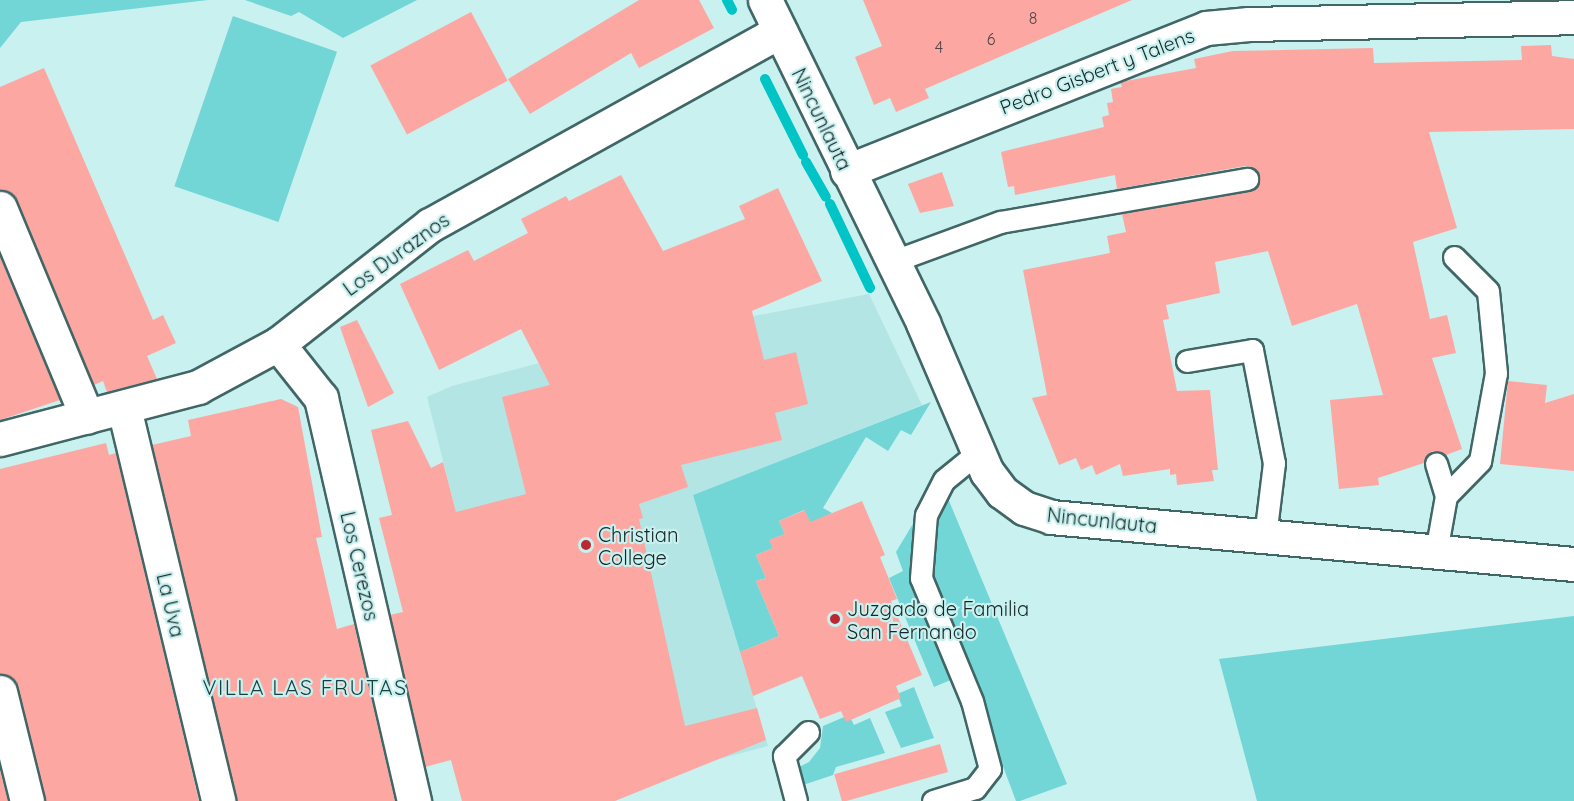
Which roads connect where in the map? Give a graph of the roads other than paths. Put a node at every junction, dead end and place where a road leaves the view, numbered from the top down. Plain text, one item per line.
1 (765, 0) edge
2 (1424, 10) edge
3 (1574, 17) edge
4 (780, 31) junction
5 (848, 171) junction
6 (1247, 179) dead end
7 (0, 208) edge
8 (1454, 257) dead end
9 (894, 261) junction
10 (278, 344) junction
11 (1187, 361) dead end
12 (124, 408) junction
13 (87, 417) junction
14 (0, 439) edge
15 (977, 453) junction
16 (1436, 463) dead end
17 (1446, 496) junction
18 (1265, 536) junction
19 (1436, 552) junction
20 (1574, 564) edge
21 (0, 692) edge
22 (808, 732) dead end
23 (27, 801) edge
24 (219, 801) edge
25 (414, 801) edge
26 (796, 801) edge
27 (933, 801) edge

1 - 4 street, Nincunlauta
2 - 3 street, Pedro Gisbert y Talens
2 - 5 street, Pedro Gisbert y Talens
4 - 5 street, Nincunlauta
4 - 10 street, Los Duraznos
5 - 9 street, Nincunlauta
6 - 9 lane
7 - 13 street
8 - 17 lane
9 - 15 street, Nincunlauta
10 - 12 street, Los Duraznos
10 - 25 street, Los Cerezos
11 - 18 lane
12 - 13 street, Los Duraznos
12 - 24 street, La Uva
13 - 14 street, Los Duraznos
15 - 18 street, Nincunlauta
15 - 27 lane
16 - 17 lane
17 - 19 lane
18 - 19 street, Nincunlauta
19 - 20 street, Nincunlauta
21 - 23 street
22 - 26 lane

